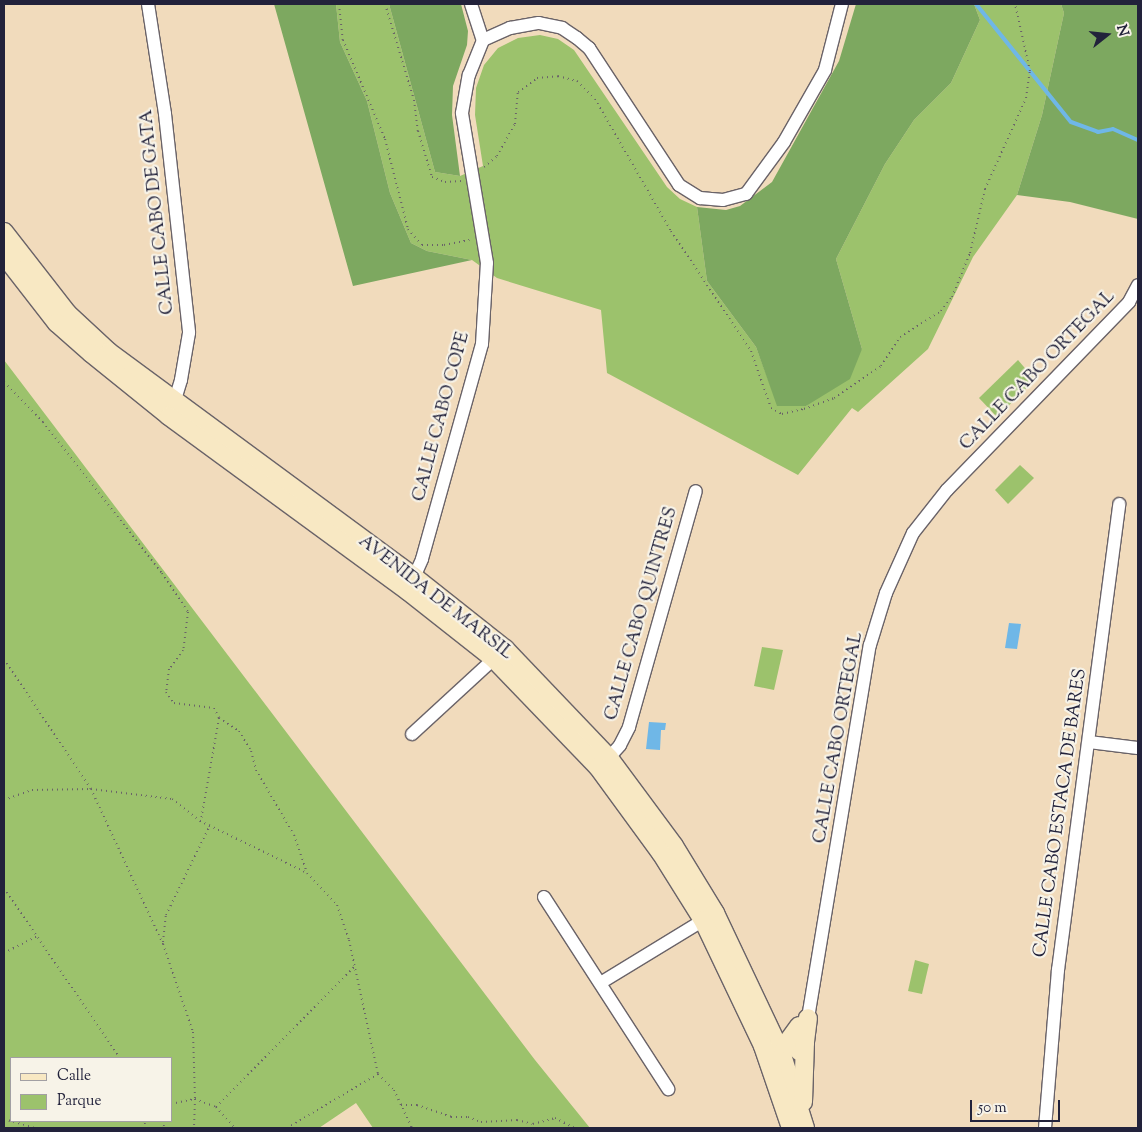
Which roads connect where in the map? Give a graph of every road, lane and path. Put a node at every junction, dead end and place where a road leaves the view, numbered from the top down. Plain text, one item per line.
1 (148, 4) edge
2 (339, 4) edge
3 (471, 4) edge
4 (842, 4) edge
5 (483, 40) junction
6 (4, 232) edge
7 (482, 234) junction
8 (4, 255) edge
9 (1138, 285) edge
10 (4, 382) edge
11 (172, 409) junction
12 (696, 491) dead end
13 (1119, 504) dead end
14 (411, 584) junction
15 (499, 654) junction
16 (4, 659) edge
17 (220, 718) junction
18 (412, 734) dead end
19 (1089, 742) junction
20 (1138, 748) edge
21 (604, 763) junction
22 (91, 789) junction
23 (4, 800) edge
24 (200, 821) junction
25 (210, 826) junction
26 (307, 873) junction
27 (4, 888) edge
28 (544, 897) dead end
29 (709, 917) junction
30 (36, 936) junction
31 (163, 944) junction
32 (4, 953) edge
33 (355, 966) junction
34 (602, 982) junction
35 (768, 1024) junction
36 (804, 1029) junction
37 (763, 1046) junction
38 (782, 1055) junction
39 (119, 1057) edge
40 (378, 1074) junction
41 (776, 1083) junction
42 (668, 1089) dead end
43 (195, 1099) junction
44 (172, 1104) edge
45 (401, 1105) junction
46 (216, 1107) junction
47 (15, 1122) edge
48 (534, 1124) junction
49 (799, 1125) edge
50 (36, 1128) edge
51 (194, 1128) edge
52 (236, 1128) edge
53 (287, 1128) edge
54 (412, 1128) edge
55 (534, 1128) edge
56 (575, 1128) edge
57 (1046, 1128) edge

1 - 11 street, CALLE CABO DE GATA
2 - 7 path
3 - 5 street
4 - 5 street
5 - 7 street, CALLE CABO COPE
6 - 11 street, AVENIDA DE MARSIL
7 - 14 street, CALLE CABO COPE
8 - 11 street, AVENIDA DE MARSIL
9 - 36 street, CALLE CABO ORTEGAL
10 - 17 path
11 - 14 street, AVENIDA DE MARSIL
12 - 21 street, CALLE CABO QUINTRES
13 - 19 street, CALLE CABO ESTACA DE BARES
14 - 15 street, AVENIDA DE MARSIL
15 - 18 street
15 - 21 street, AVENIDA DE MARSIL
16 - 22 path
17 - 24 path
17 - 26 path
19 - 20 street
19 - 57 street, CALLE CABO ESTACA DE BARES
21 - 29 street, AVENIDA DE MARSIL
22 - 23 path
22 - 24 path
22 - 31 path
24 - 25 path
25 - 26 path
25 - 31 path
26 - 33 path
27 - 30 path
28 - 34 street
29 - 34 street
29 - 35 street, AVENIDA DE MARSIL
29 - 37 street, AVENIDA DE MARSIL
30 - 32 path
30 - 39 path
31 - 43 path
33 - 40 path
33 - 46 path
34 - 42 street
35 - 36 street
35 - 38 street, AVENIDA DE MARSIL
36 - 38 street
36 - 49 street
37 - 38 street
37 - 41 street, AVENIDA DE MARSIL
38 - 41 street
38 - 49 street, AVENIDA DE MARSIL
40 - 45 path
40 - 53 path
41 - 49 street, AVENIDA DE MARSIL
43 - 44 path
43 - 46 path
43 - 51 path
45 - 48 path
45 - 54 path
46 - 52 path
47 - 50 path
48 - 55 path
48 - 56 path

